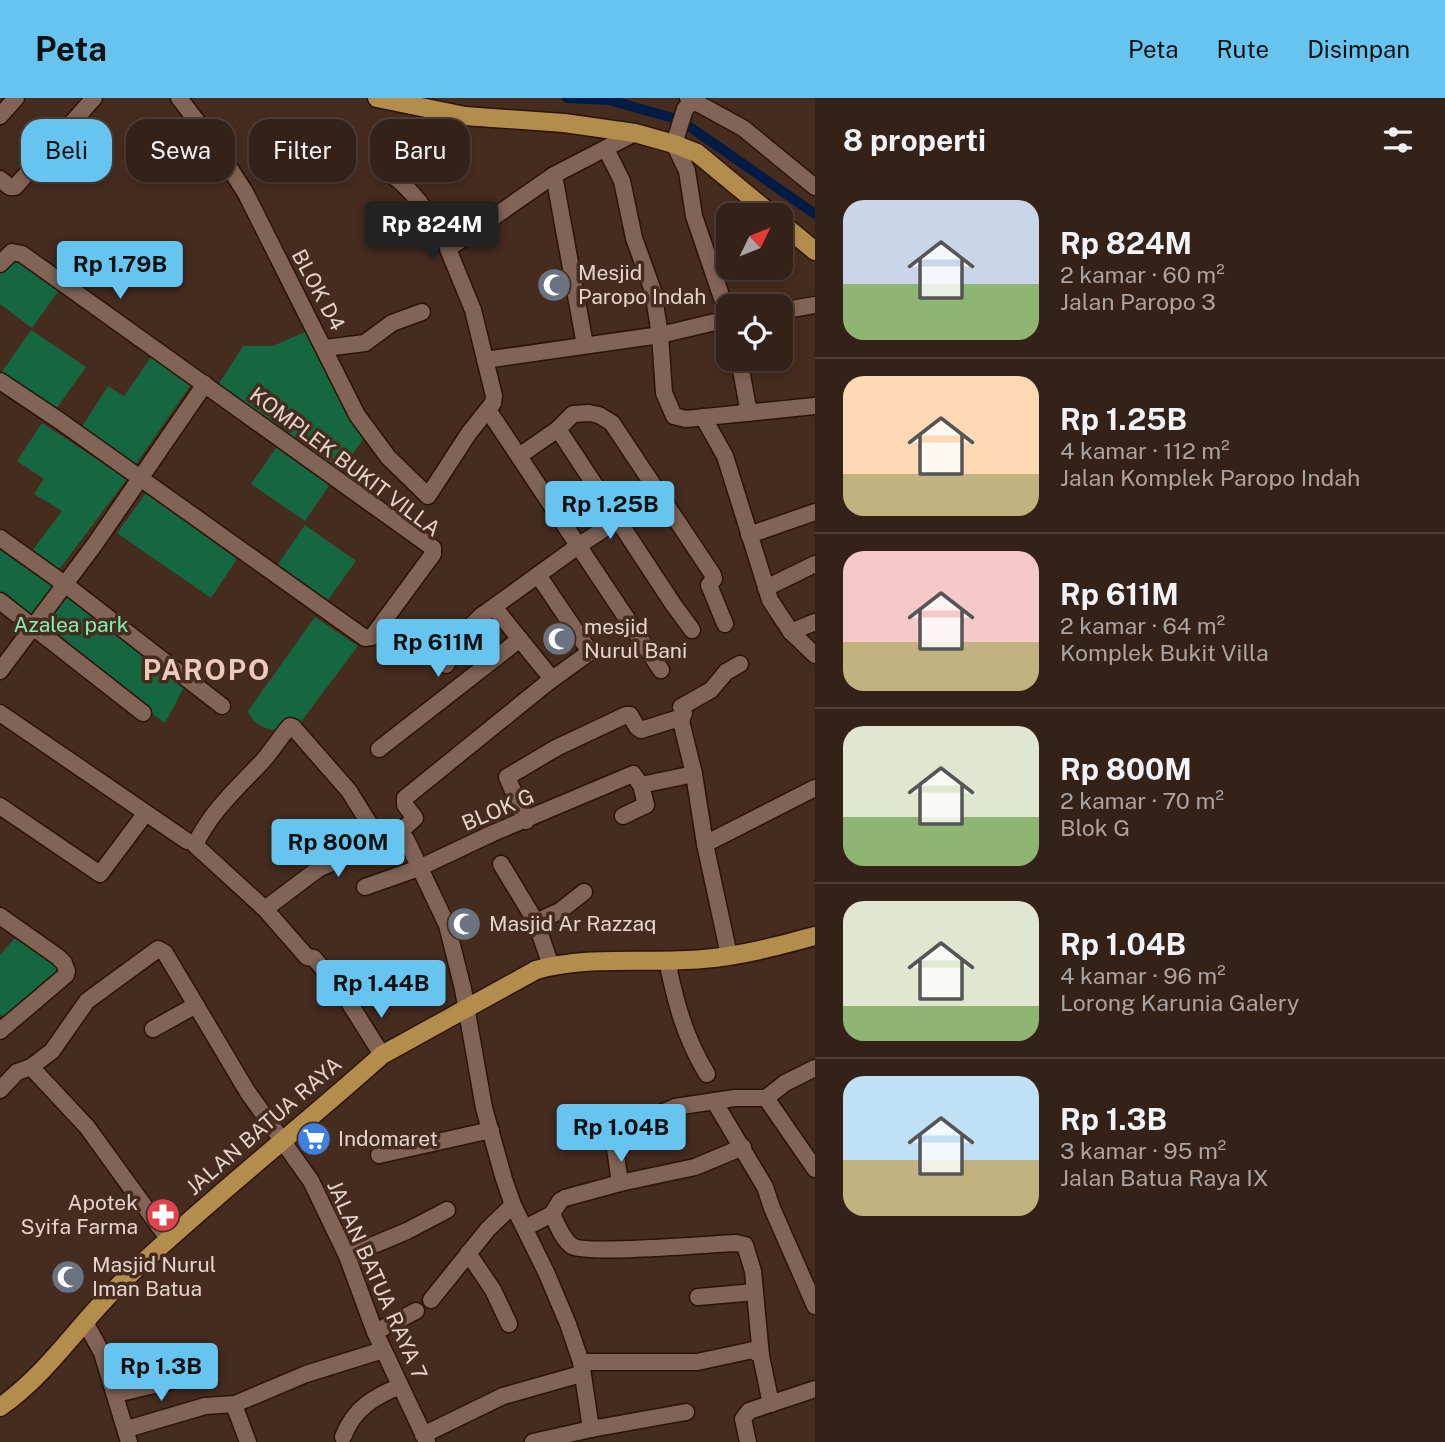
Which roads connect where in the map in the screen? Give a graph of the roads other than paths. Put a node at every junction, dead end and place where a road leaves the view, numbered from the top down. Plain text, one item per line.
1 (16, 98) edge
2 (94, 98) edge
3 (178, 98) edge
4 (377, 98) edge
5 (688, 105) edge
6 (0, 116) edge
7 (635, 132) junction
8 (674, 144) junction
9 (607, 149) junction
10 (554, 175) junction
11 (402, 182) edge
12 (7, 183) edge
13 (815, 187) edge
14 (757, 203) edge
15 (793, 233) edge
16 (450, 247) junction
17 (815, 251) edge
18 (0, 264) edge
19 (720, 294) edge
20 (815, 305) edge
21 (793, 309) edge
22 (422, 312) dead end
23 (716, 320) edge
24 (660, 335) junction
25 (585, 345) junction
26 (325, 348) junction
27 (485, 360) junction
28 (741, 371) edge
29 (0, 381) edge
30 (205, 384) junction
31 (815, 406) edge
32 (488, 410) junction
33 (749, 413) junction
34 (703, 417) junction
35 (558, 429) junction
36 (519, 456) junction
37 (141, 480) junction
38 (659, 494) junction
39 (815, 512) edge
40 (618, 520) junction
41 (749, 535) junction
42 (0, 538) edge
43 (578, 546) junction
44 (815, 564) edge
45 (538, 575) junction
46 (66, 585) junction
47 (766, 588) junction
48 (0, 601) edge
49 (494, 607) junction
50 (815, 621) edge
51 (725, 624) dead end
52 (34, 627) junction
53 (692, 630) dead end
54 (791, 632) junction
55 (520, 639) junction
56 (815, 655) edge
57 (446, 665) dead end
58 (660, 670) dead end
59 (0, 671) edge
60 (733, 674) dead end
61 (552, 679) junction
62 (222, 706) dead end
63 (0, 713) edge
64 (143, 713) dead end
65 (681, 721) junction
66 (379, 749) dead end
67 (694, 774) junction
68 (640, 785) junction
69 (815, 788) edge
70 (0, 806) edge
71 (145, 814) junction
72 (623, 816) dead end
73 (526, 821) junction
74 (399, 832) junction
75 (187, 841) dead end
76 (380, 841) junction
77 (705, 844) junction
78 (501, 864) dead end
79 (419, 868) junction
80 (365, 887) dead end
81 (584, 892) dead end
82 (265, 909) junction
83 (0, 916) edge
84 (536, 922) junction
85 (815, 936) edge
86 (729, 955) junction
87 (667, 960) junction
88 (551, 966) junction
89 (338, 987) dead end
90 (349, 1004) dead end
91 (196, 1005) junction
92 (466, 1009) junction
93 (153, 1029) dead end
94 (0, 1031) edge
95 (382, 1055) junction
96 (31, 1067) junction
97 (815, 1068) edge
98 (707, 1073) dead end
99 (0, 1090) edge
100 (766, 1098) junction
101 (714, 1101) junction
102 (491, 1130) junction
103 (281, 1140) junction
104 (743, 1147) junction
105 (379, 1154) dead end
106 (815, 1169) edge
107 (620, 1183) junction
108 (513, 1205) junction
109 (447, 1210) dead end
110 (552, 1214) junction
111 (525, 1228) junction
112 (169, 1240) junction
113 (468, 1253) junction
114 (347, 1256) junction
115 (755, 1292) junction
116 (698, 1297) dead end
117 (431, 1300) dead end
118 (815, 1306) edge
119 (416, 1311) dead end
120 (85, 1322) junction
121 (509, 1325) dead end
122 (374, 1332) junction
123 (383, 1350) junction
124 (761, 1356) junction
125 (581, 1368) junction
126 (197, 1375) dead end
127 (400, 1386) junction
128 (815, 1389) edge
129 (116, 1394) junction
130 (2, 1401) edge
131 (771, 1404) junction
132 (234, 1405) junction
133 (687, 1412) dead end
134 (591, 1429) junction
135 (128, 1435) edge
136 (343, 1437) dead end
137 (425, 1438) edge
138 (248, 1442) edge
139 (533, 1442) edge
140 (748, 1442) edge

1 - 6 street
2 - 12 street
3 - 26 street, BLOK D4
4 - 7 main road
5 - 8 street
5 - 13 street
7 - 8 main road
7 - 9 street
8 - 14 main road
8 - 19 street
9 - 10 street
9 - 24 street
10 - 16 street
10 - 25 street
11 - 16 street
15 - 17 main road
16 - 27 street
18 - 30 street, KOMPLEK BUKIT VILLA
20 - 21 street
22 - 26 street
23 - 24 street
24 - 25 street
24 - 34 street
25 - 27 street
26 - 32 street, BLOK D4
27 - 32 street
28 - 33 street
29 - 37 street, KOMPLEK BUKIT VILLA
30 - 37 street
30 - 37 street, KOMPLEK BUKIT VILLA
31 - 33 street
32 - 36 street
33 - 34 street
34 - 41 street
35 - 36 street
35 - 38 street
35 - 40 street
36 - 43 street
37 - 46 street
38 - 40 street
38 - 51 street
39 - 41 street
40 - 43 street
40 - 53 street
41 - 47 street
42 - 46 street
43 - 45 street
43 - 58 street
44 - 47 street
45 - 49 street
45 - 61 street
46 - 52 street
46 - 62 street
47 - 54 street
48 - 52 street
49 - 55 street
49 - 57 street
50 - 54 street
52 - 59 street
52 - 64 street
54 - 56 street
55 - 61 street
55 - 66 street
60 - 65 street
61 - 74 street
63 - 71 street
65 - 67 street
65 - 73 street
67 - 68 street, BLOK G
67 - 77 street
68 - 72 street
68 - 73 street, BLOK G
69 - 77 street
70 - 71 street
71 - 75 street
73 - 79 street, BLOK G
74 - 76 street
74 - 79 street
76 - 82 street
76 - 82 street
77 - 86 street
78 - 84 street
79 - 80 street, BLOK G
79 - 92 street
81 - 84 street
82 - 89 street
83 - 94 street
84 - 88 street
85 - 86 main road, JALAN BATUA RAYA
86 - 87 main road, JALAN BATUA RAYA
87 - 88 main road, JALAN BATUA RAYA
87 - 98 street
88 - 92 main road, JALAN BATUA RAYA
90 - 95 street
91 - 93 street
91 - 96 street, JALAN BATUA RAYA 7
91 - 103 street, JALAN BATUA RAYA 7
92 - 95 main road, JALAN BATUA RAYA
92 - 102 street
95 - 103 main road, JALAN BATUA RAYA
96 - 99 street
96 - 112 street
97 - 100 street
100 - 101 street
100 - 106 street
101 - 104 street
101 - 107 street
102 - 105 street
102 - 108 street
103 - 112 main road, JALAN BATUA RAYA
103 - 114 street, JALAN BATUA RAYA 7
104 - 107 street
104 - 118 street
107 - 110 street
108 - 111 street
108 - 113 street
109 - 114 street
110 - 111 street
110 - 115 street
111 - 125 street
112 - 120 main road, JALAN BATUA RAYA
113 - 117 street
113 - 121 street
114 - 122 street, JALAN BATUA RAYA 7
115 - 116 street
115 - 124 street
119 - 122 street
120 - 129 street
120 - 130 main road, JALAN BATUA RAYA
122 - 123 street, JALAN BATUA RAYA 7
123 - 127 street, JALAN BATUA RAYA 7
123 - 132 street
124 - 125 street
124 - 131 street
125 - 134 street
125 - 137 street
126 - 129 street
127 - 136 street
127 - 137 street, JALAN BATUA RAYA 7
128 - 131 street
129 - 135 street
131 - 140 street
132 - 135 street
132 - 138 street
133 - 134 street
134 - 139 street

